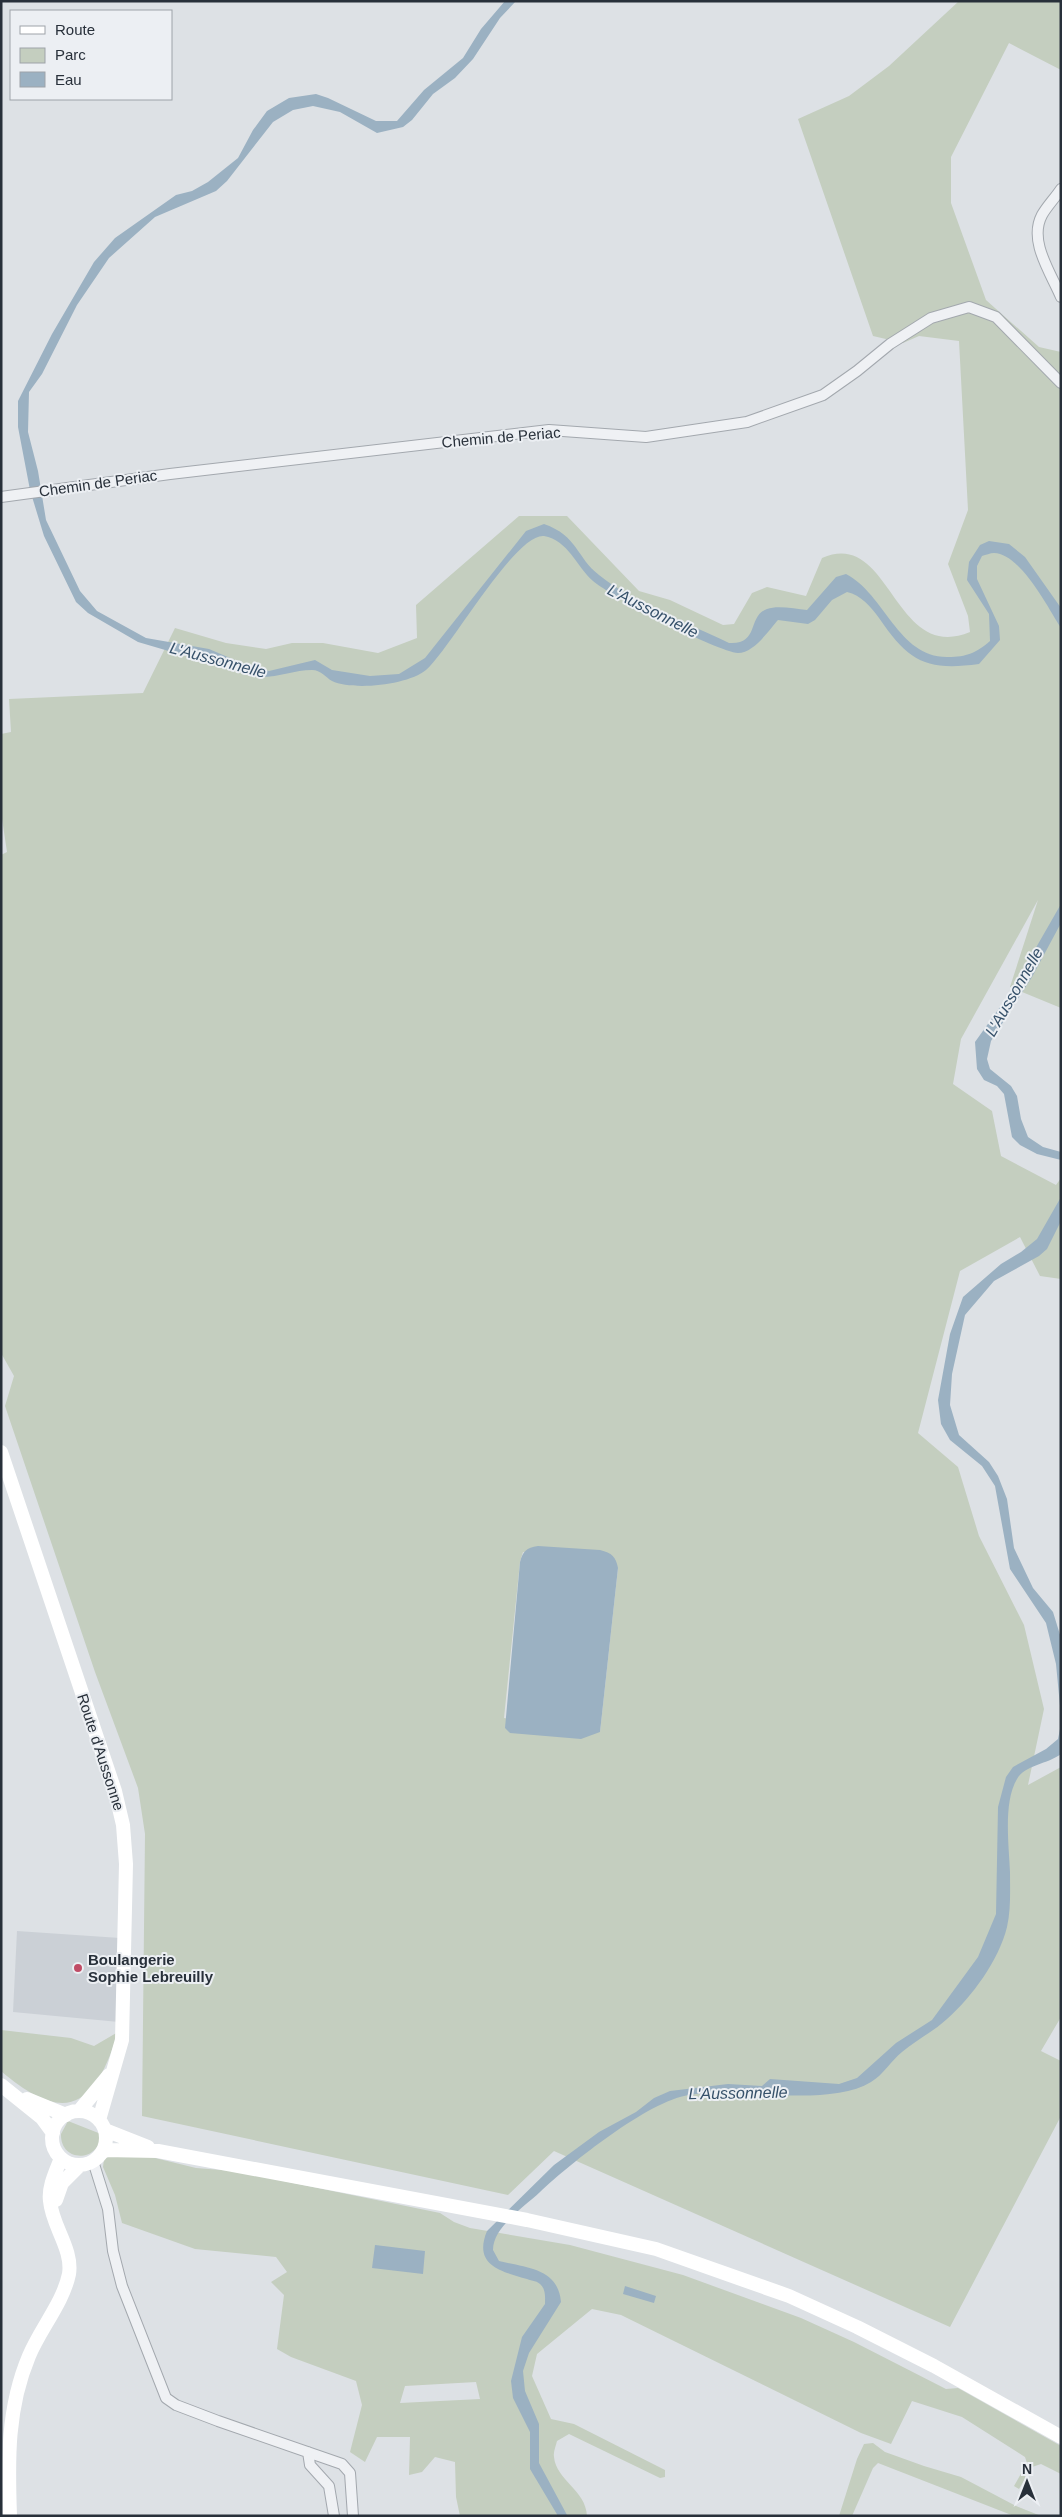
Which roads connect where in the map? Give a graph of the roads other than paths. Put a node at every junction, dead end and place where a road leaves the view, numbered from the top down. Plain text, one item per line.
1 (1061, 189) edge
2 (1061, 297) edge
3 (1061, 383) edge
4 (1, 497) edge
5 (1, 1452) edge
6 (116, 2064) junction
7 (1, 2085) edge
8 (13, 2093) junction
9 (72, 2113) junction
10 (102, 2125) junction
11 (53, 2132) junction
12 (104, 2150) junction
13 (158, 2152) junction
14 (61, 2158) junction
15 (87, 2163) junction
16 (53, 2215) junction
17 (1061, 2437) edge
18 (5, 2445) edge
19 (308, 2452) junction
20 (10, 2516) edge
21 (334, 2516) edge
22 (354, 2516) edge

1 - 2 street
3 - 4 street, Chemin de Periac
5 - 6 main road, Route d'Aussonne
6 - 9 main road, Route d'Aussonne
6 - 10 main road, Route d'Aussonne
7 - 8 main road
8 - 9 main road
8 - 11 main road
9 - 10 main road
9 - 11 main road
10 - 12 main road
10 - 13 main road
11 - 14 main road
12 - 13 main road
12 - 15 main road
13 - 17 main road
14 - 15 main road
14 - 16 main road
15 - 16 main road
15 - 19 street
16 - 18 main road
18 - 20 main road
19 - 21 street
19 - 22 street

